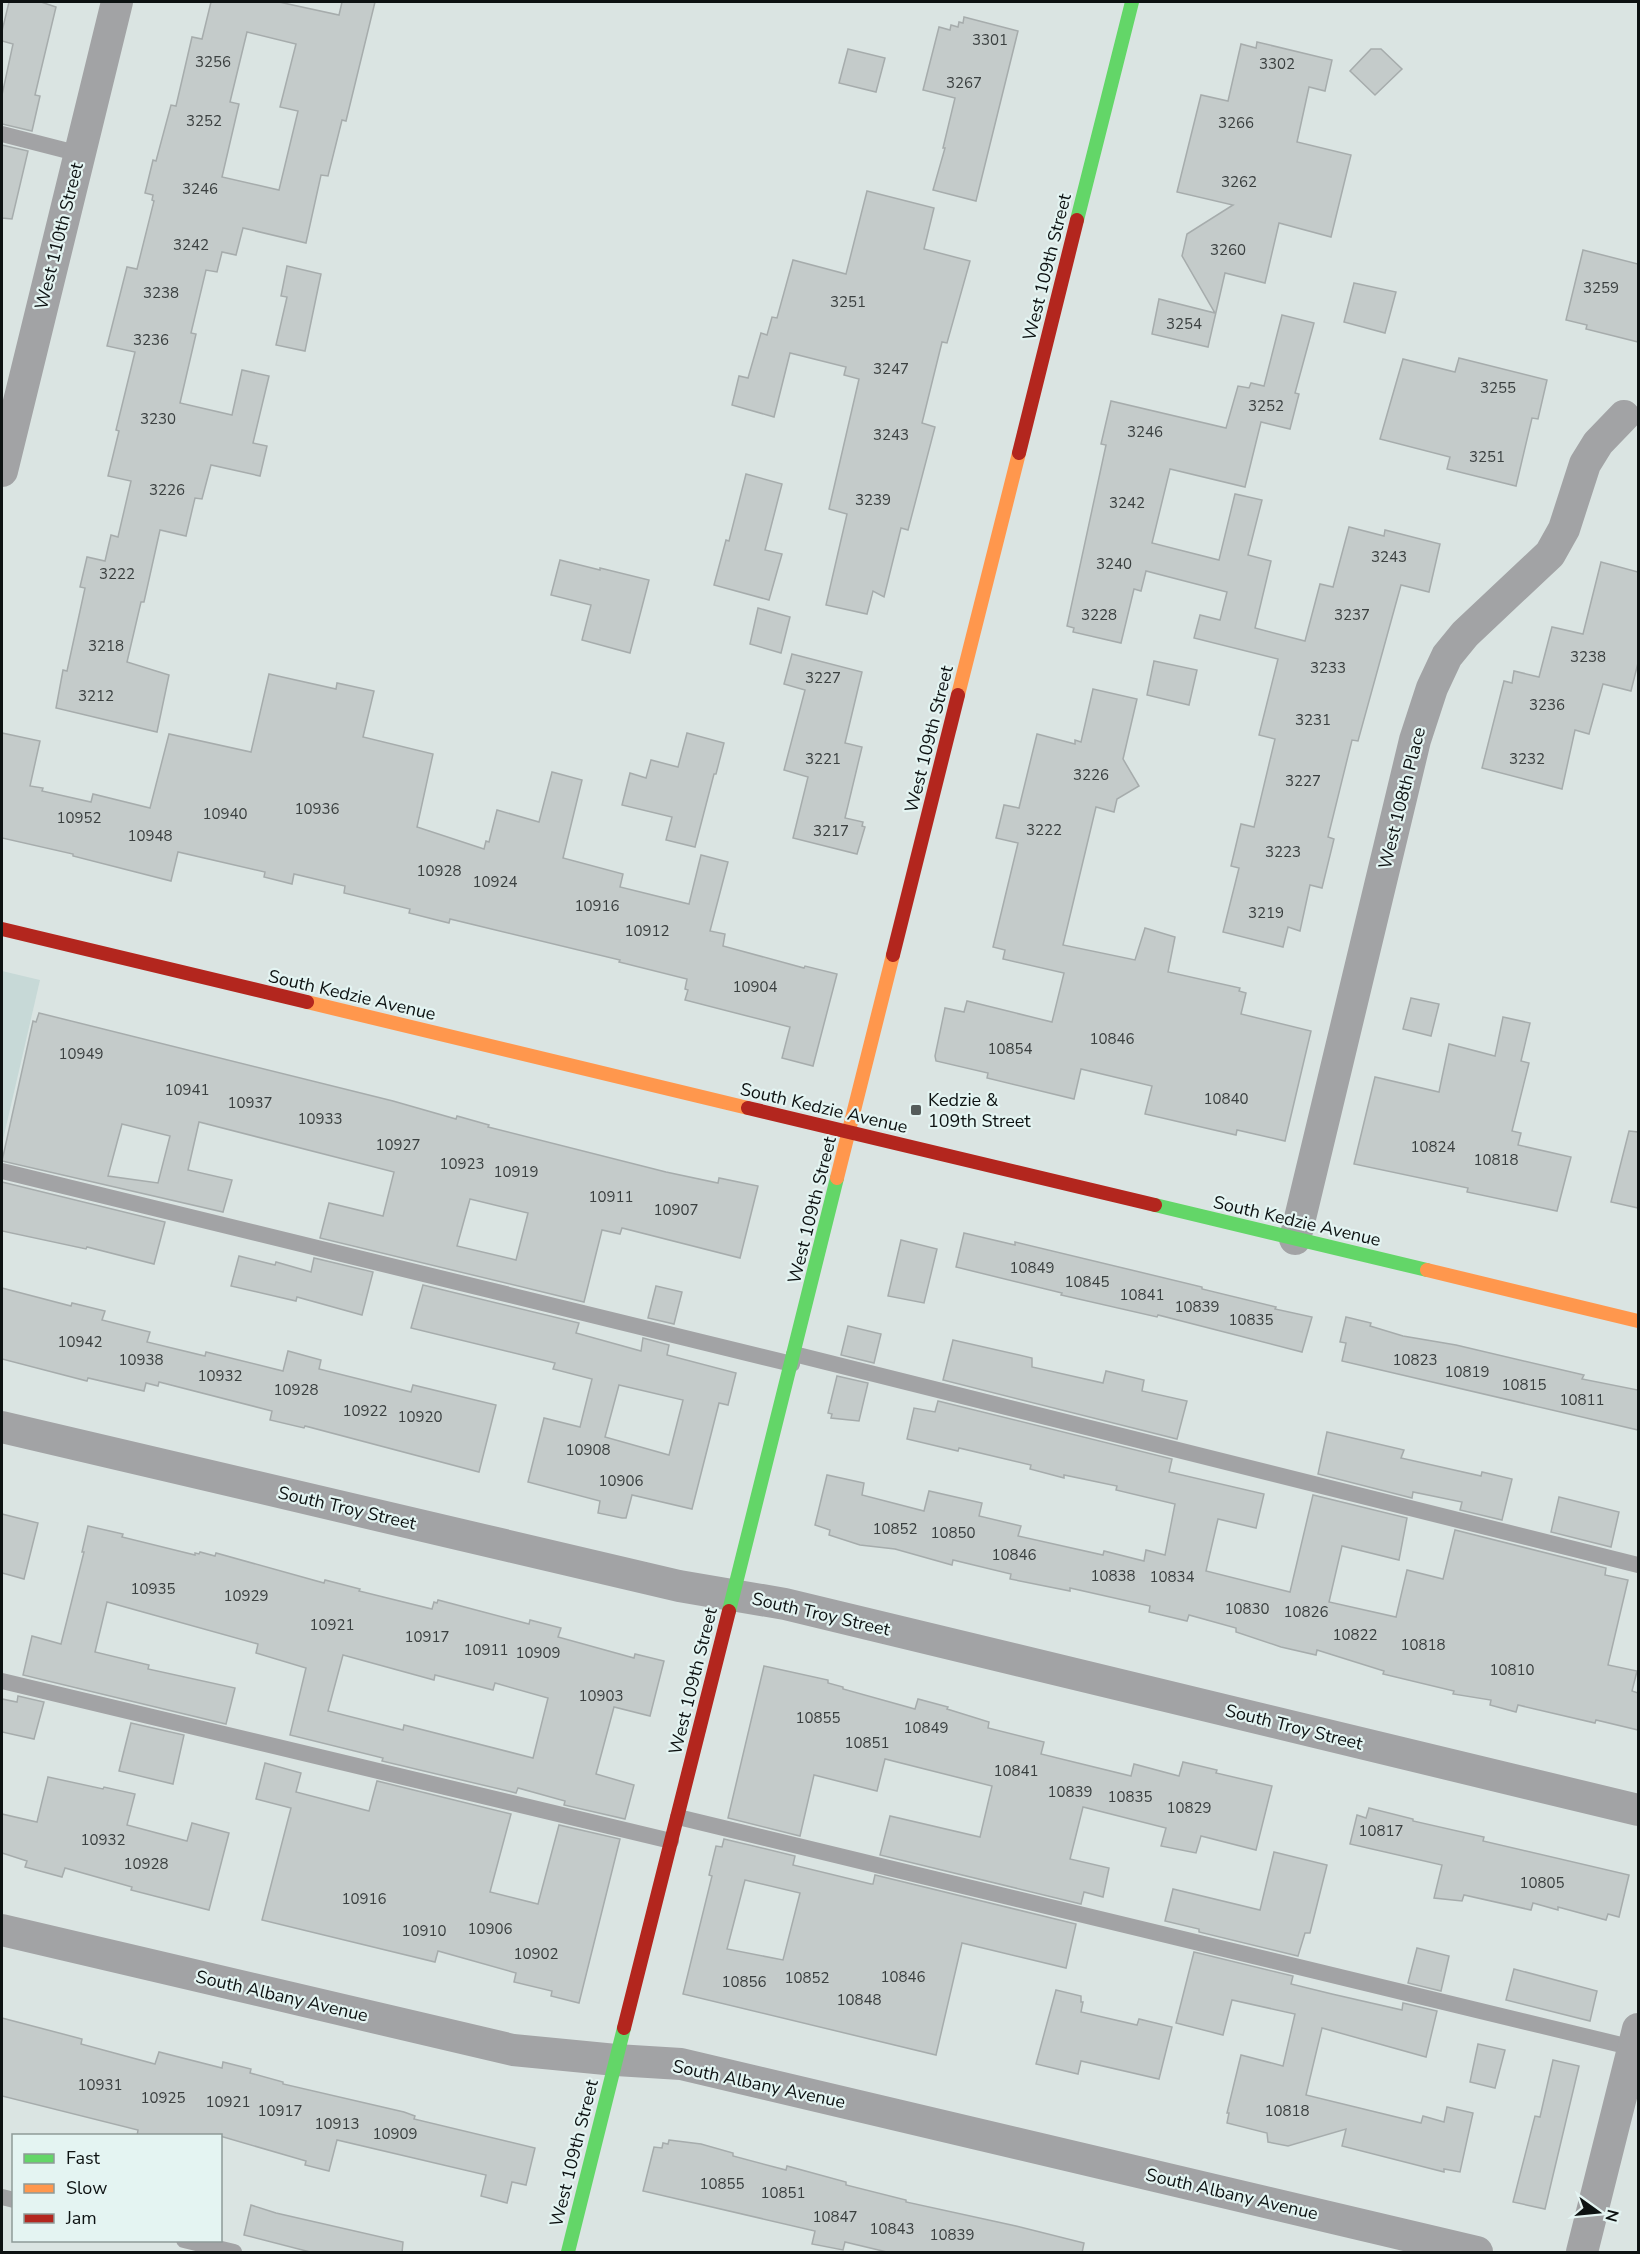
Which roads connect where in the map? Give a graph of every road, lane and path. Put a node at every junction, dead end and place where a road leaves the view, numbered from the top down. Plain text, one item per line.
1 (117, 2) edge
2 (1132, 2) edge
3 (2, 134) edge
4 (80, 154) junction
5 (9, 405) edge
6 (1624, 416) dead end
7 (2, 471) edge
8 (2, 929) edge
9 (850, 1133) junction
10 (2, 1171) edge
11 (1295, 1239) junction
12 (1638, 1321) edge
13 (793, 1359) junction
14 (2, 1427) edge
15 (1638, 1565) edge
16 (733, 1595) junction
17 (2, 1681) edge
18 (1638, 1810) edge
19 (678, 1817) junction
20 (671, 1841) junction
21 (2, 1930) edge
22 (1637, 2042) edge
23 (616, 2060) junction
24 (187, 2242) edge
25 (234, 2253) edge
26 (568, 2253) edge
27 (1477, 2253) edge
28 (1582, 2253) edge

1 - 4 street, West 110th Street
2 - 9 street, West 109th Street
3 - 4 lane
4 - 5 street, West 110th Street
5 - 7 street, West 110th Street
6 - 11 street, West 108th Place
8 - 9 street, South Kedzie Avenue
9 - 11 street, South Kedzie Avenue
9 - 13 street, West 109th Street
10 - 13 lane
11 - 12 street, South Kedzie Avenue
13 - 15 lane
13 - 16 street, West 109th Street
14 - 16 street, South Troy Street
16 - 18 street, South Troy Street
16 - 19 street, West 109th Street
17 - 20 lane
19 - 20 street, West 109th Street
19 - 22 lane
20 - 23 street, West 109th Street
21 - 23 street, South Albany Avenue
22 - 28 street
23 - 26 street, West 109th Street
23 - 27 street, South Albany Avenue
24 - 25 lane

